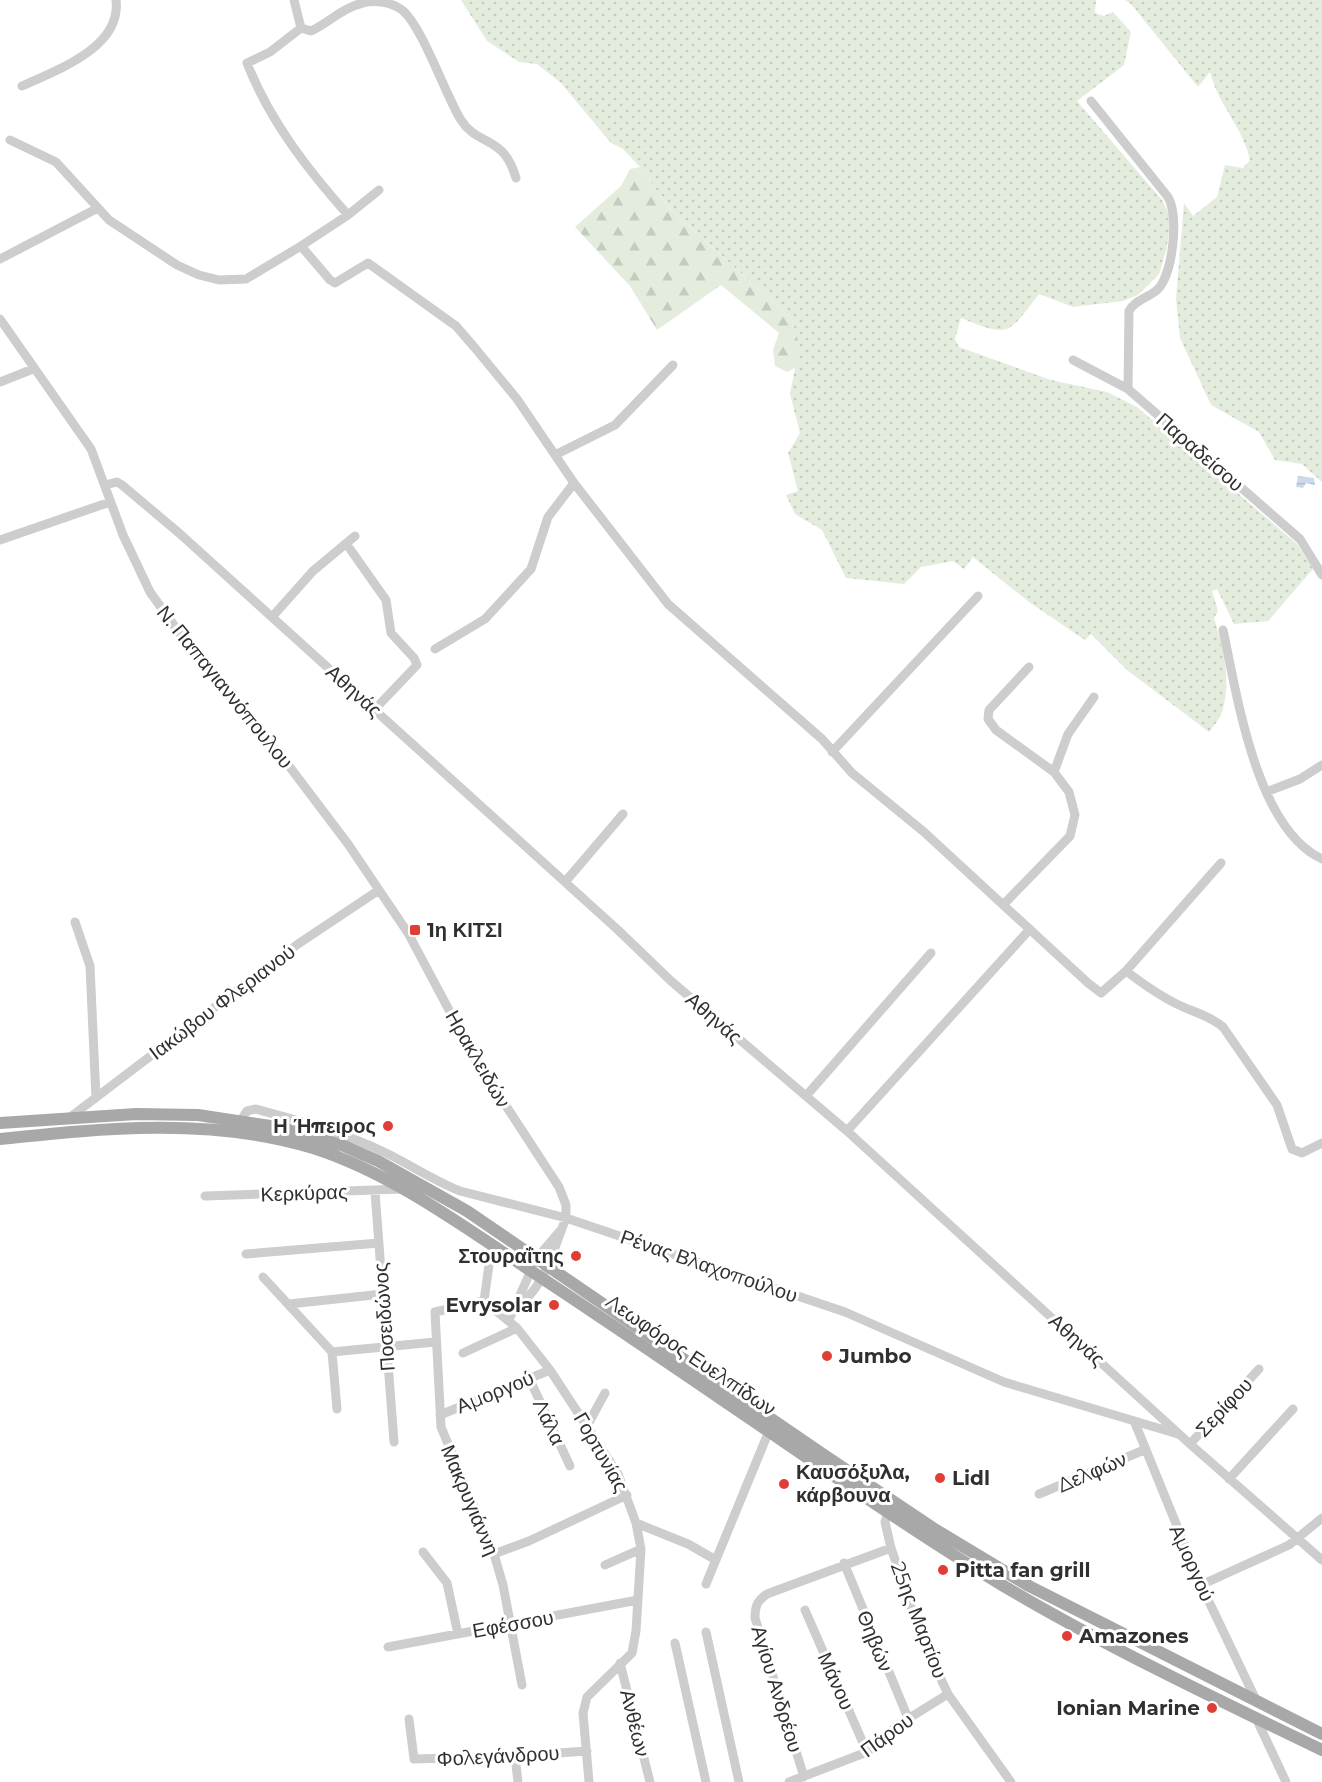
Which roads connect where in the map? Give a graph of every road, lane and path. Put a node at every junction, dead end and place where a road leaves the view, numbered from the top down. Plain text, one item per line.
1 (116, 0) edge
2 (294, 0) edge
3 (301, 28) junction
4 (22, 86) dead end
5 (1091, 101) dead end
6 (10, 140) dead end
7 (516, 178) dead end
8 (379, 190) dead end
9 (96, 209) junction
10 (348, 215) junction
11 (301, 246) junction
12 (0, 259) edge
13 (0, 319) edge
14 (1073, 360) dead end
15 (673, 365) dead end
16 (33, 369) junction
17 (0, 382) edge
18 (1128, 389) junction
19 (555, 455) junction
20 (574, 483) junction
21 (105, 485) junction
22 (110, 502) junction
23 (356, 537) dead end
24 (0, 540) edge
25 (350, 549) dead end
26 (1322, 575) edge
27 (978, 596) dead end
28 (272, 617) junction
29 (1223, 630) dead end
30 (435, 649) dead end
31 (1029, 667) dead end
32 (1094, 697) dead end
33 (375, 709) junction
34 (832, 752) junction
35 (1322, 765) edge
36 (1054, 772) junction
37 (1266, 792) junction
38 (623, 814) dead end
39 (1322, 859) edge
40 (1221, 863) dead end
41 (565, 882) junction
42 (379, 890) junction
43 (1004, 904) junction
44 (75, 922) dead end
45 (1030, 929) junction
46 (931, 953) dead end
47 (1126, 970) junction
48 (806, 1096) junction
49 (96, 1098) junction
50 (69, 1118) junction
51 (241, 1120) junction
52 (0, 1123) edge
53 (847, 1131) junction
54 (0, 1139) edge
55 (1322, 1143) edge
56 (403, 1189) junction
57 (375, 1192) junction
58 (205, 1196) dead end
59 (566, 1218) junction
60 (379, 1243) junction
61 (492, 1243) junction
62 (246, 1254) dead end
63 (538, 1268) junction
64 (263, 1277) dead end
65 (383, 1294) junction
66 (484, 1301) junction
67 (289, 1304) junction
68 (509, 1320) junction
69 (517, 1328) junction
70 (435, 1342) junction
71 (387, 1347) junction
72 (332, 1352) junction
73 (463, 1353) dead end
74 (550, 1370) junction
75 (1259, 1370) dead end
76 (529, 1378) junction
77 (605, 1394) dead end
78 (337, 1409) dead end
79 (1293, 1409) dead end
80 (440, 1415) junction
81 (1135, 1423) junction
82 (587, 1426) junction
83 (769, 1431) junction
84 (1181, 1435) junction
85 (394, 1442) dead end
86 (1190, 1444) junction
87 (1144, 1450) junction
88 (570, 1466) dead end
89 (1228, 1479) junction
90 (627, 1494) junction
91 (1040, 1494) dead end
92 (889, 1510) junction
93 (1322, 1518) edge
94 (636, 1523) junction
95 (1298, 1540) junction
96 (891, 1548) junction
97 (641, 1549) junction
98 (423, 1551) dead end
99 (494, 1554) junction
100 (716, 1560) junction
101 (1322, 1560) edge
102 (844, 1563) junction
103 (605, 1565) dead end
104 (706, 1584) dead end
105 (1201, 1585) junction
106 (638, 1600) junction
107 (805, 1610) dead end
108 (510, 1626) junction
109 (706, 1632) dead end
110 (458, 1634) junction
111 (675, 1643) dead end
112 (388, 1647) dead end
113 (620, 1663) junction
114 (522, 1685) dead end
115 (948, 1694) junction
116 (1256, 1700) junction
117 (908, 1718) junction
118 (1256, 1718) junction
119 (410, 1719) dead end
120 (1322, 1734) edge
121 (1322, 1750) edge
122 (587, 1751) junction
123 (867, 1752) junction
124 (515, 1756) junction
125 (797, 1780) edge
126 (518, 1782) edge
127 (589, 1782) edge
128 (650, 1782) edge
129 (706, 1782) edge
130 (739, 1782) edge
131 (1011, 1782) edge
132 (1286, 1782) edge

1 - 4 street
2 - 3 street
3 - 7 street
3 - 10 street
5 - 18 street
6 - 9 street
8 - 10 street
9 - 11 street
9 - 12 street
10 - 11 street
11 - 19 street
13 - 16 street, Ν. Παπαγιαννόπουλου
14 - 18 street, Παραδείσου
15 - 19 street
16 - 17 street
16 - 21 street, Ν. Παπαγιαννόπουλου
18 - 26 street, Παραδείσου
19 - 20 street
20 - 30 street
20 - 34 street
21 - 22 street, Ν. Παπαγιαννόπουλου
21 - 28 street, Αθηνάς
22 - 24 street
22 - 42 street, Ν. Παπαγιαννόπουλου
23 - 28 street
25 - 33 street
27 - 34 street
28 - 33 street, Αθηνάς
29 - 37 street
31 - 36 street
32 - 36 street
33 - 41 street, Αθηνάς
34 - 43 street
35 - 37 street
36 - 43 street
37 - 39 street
38 - 41 street
40 - 47 street
41 - 48 street, Αθηνάς
42 - 49 street, Ιακώβου Φλεριανού
42 - 59 street, Ηρακλειδών
43 - 45 street
44 - 49 street
45 - 47 street
45 - 53 street
46 - 48 street
47 - 55 street
48 - 53 street, Αθηνάς
49 - 50 street, Ιακώβου Φλεριανού
50 - 51 main road, Λεωφόρος Ευελπίδων
50 - 52 main road, Λεωφόρος Ευελπίδων
51 - 59 street, Ρένας Βλαχοπούλου
51 - 63 main road, Λεωφόρος Ευελπίδων
53 - 84 street, Αθηνάς
54 - 56 main road, Λεωφόρος Ευελπίδων
56 - 57 street, Κερκύρας
56 - 61 main road, Λεωφόρος Ευελπίδων
57 - 58 street, Κερκύρας
57 - 60 street, Ποσειδώνος
59 - 63 street
59 - 81 street, Ρένας Βλαχοπούλου
60 - 62 street
60 - 65 street, Ποσειδώνος
61 - 63 main road, Λεωφόρος Ευελπίδων
61 - 66 street
63 - 68 street
63 - 83 main road, Λεωφόρος Ευελπίδων
63 - 116 main road, Λεωφόρος Ευελπίδων
64 - 67 street
65 - 67 street
65 - 71 street, Ποσειδώνος
66 - 68 street, Γορτυνίας
66 - 70 street, Μακρυγιάννη
67 - 72 street
68 - 69 street, Γορτυνίας
69 - 73 street
69 - 74 street, Γορτυνίας
70 - 71 street
70 - 80 street, Μακρυγιάννη
71 - 72 street
71 - 85 street, Ποσειδώνος
72 - 78 street
74 - 76 street, Αμοργού
74 - 82 street, Γορτυνίας
75 - 86 street, Σερίφου
76 - 80 street, Αμοργού
76 - 88 street, Λάλα
77 - 82 street
79 - 89 street
80 - 99 street, Μακρυγιάννη
81 - 84 street, Ρένας Βλαχοπούλου
81 - 87 street, Αμοργού
82 - 90 street, Γορτυνίας
83 - 92 main road, Λεωφόρος Ευελπίδων
83 - 100 street
84 - 86 street, Αθηνάς
86 - 89 street, Αθηνάς
87 - 91 street, Δελφών
87 - 105 street, Αμοργού
89 - 95 street, Αθηνάς
90 - 94 street, Γορτυνίας
90 - 99 street
92 - 96 street, 25ης Μαρτίου
92 - 118 main road, Λεωφόρος Ευελπίδων
93 - 95 street
94 - 97 street, Γορτυνίας
94 - 100 street
95 - 101 street, Αθηνάς
95 - 105 street
96 - 102 street, Αγίου Ανδρέου
96 - 115 street, 25ης Μαρτίου
97 - 103 street
97 - 106 street, Γορτυνίας
98 - 110 street
99 - 108 street, Μακρυγιάννη
100 - 104 street
102 - 117 street, Θηβών
102 - 125 street, Αγίου Ανδρέου
105 - 116 street, Αμοργού
106 - 108 street, Εφέσσου
106 - 113 street, Γορτυνίας
107 - 123 street, Μάνου
108 - 110 street, Εφέσσου
108 - 114 street, Μακρυγιάννη
109 - 130 street
110 - 112 street, Εφέσσου
111 - 129 street
113 - 122 street, Γορτυνίας
113 - 128 street, Ανθέων
115 - 117 street, Πάρου
115 - 131 street, 25ης Μαρτίου
116 - 120 main road, Λεωφόρος Ευελπίδων
117 - 123 street, Πάρου
118 - 121 main road, Λεωφόρος Ευελπίδων
118 - 132 street
119 - 124 street, Φολεγάνδρου
122 - 124 street, Φολεγάνδρου
122 - 127 street, Γορτυνίας
123 - 125 street, Πάρου
124 - 126 street

